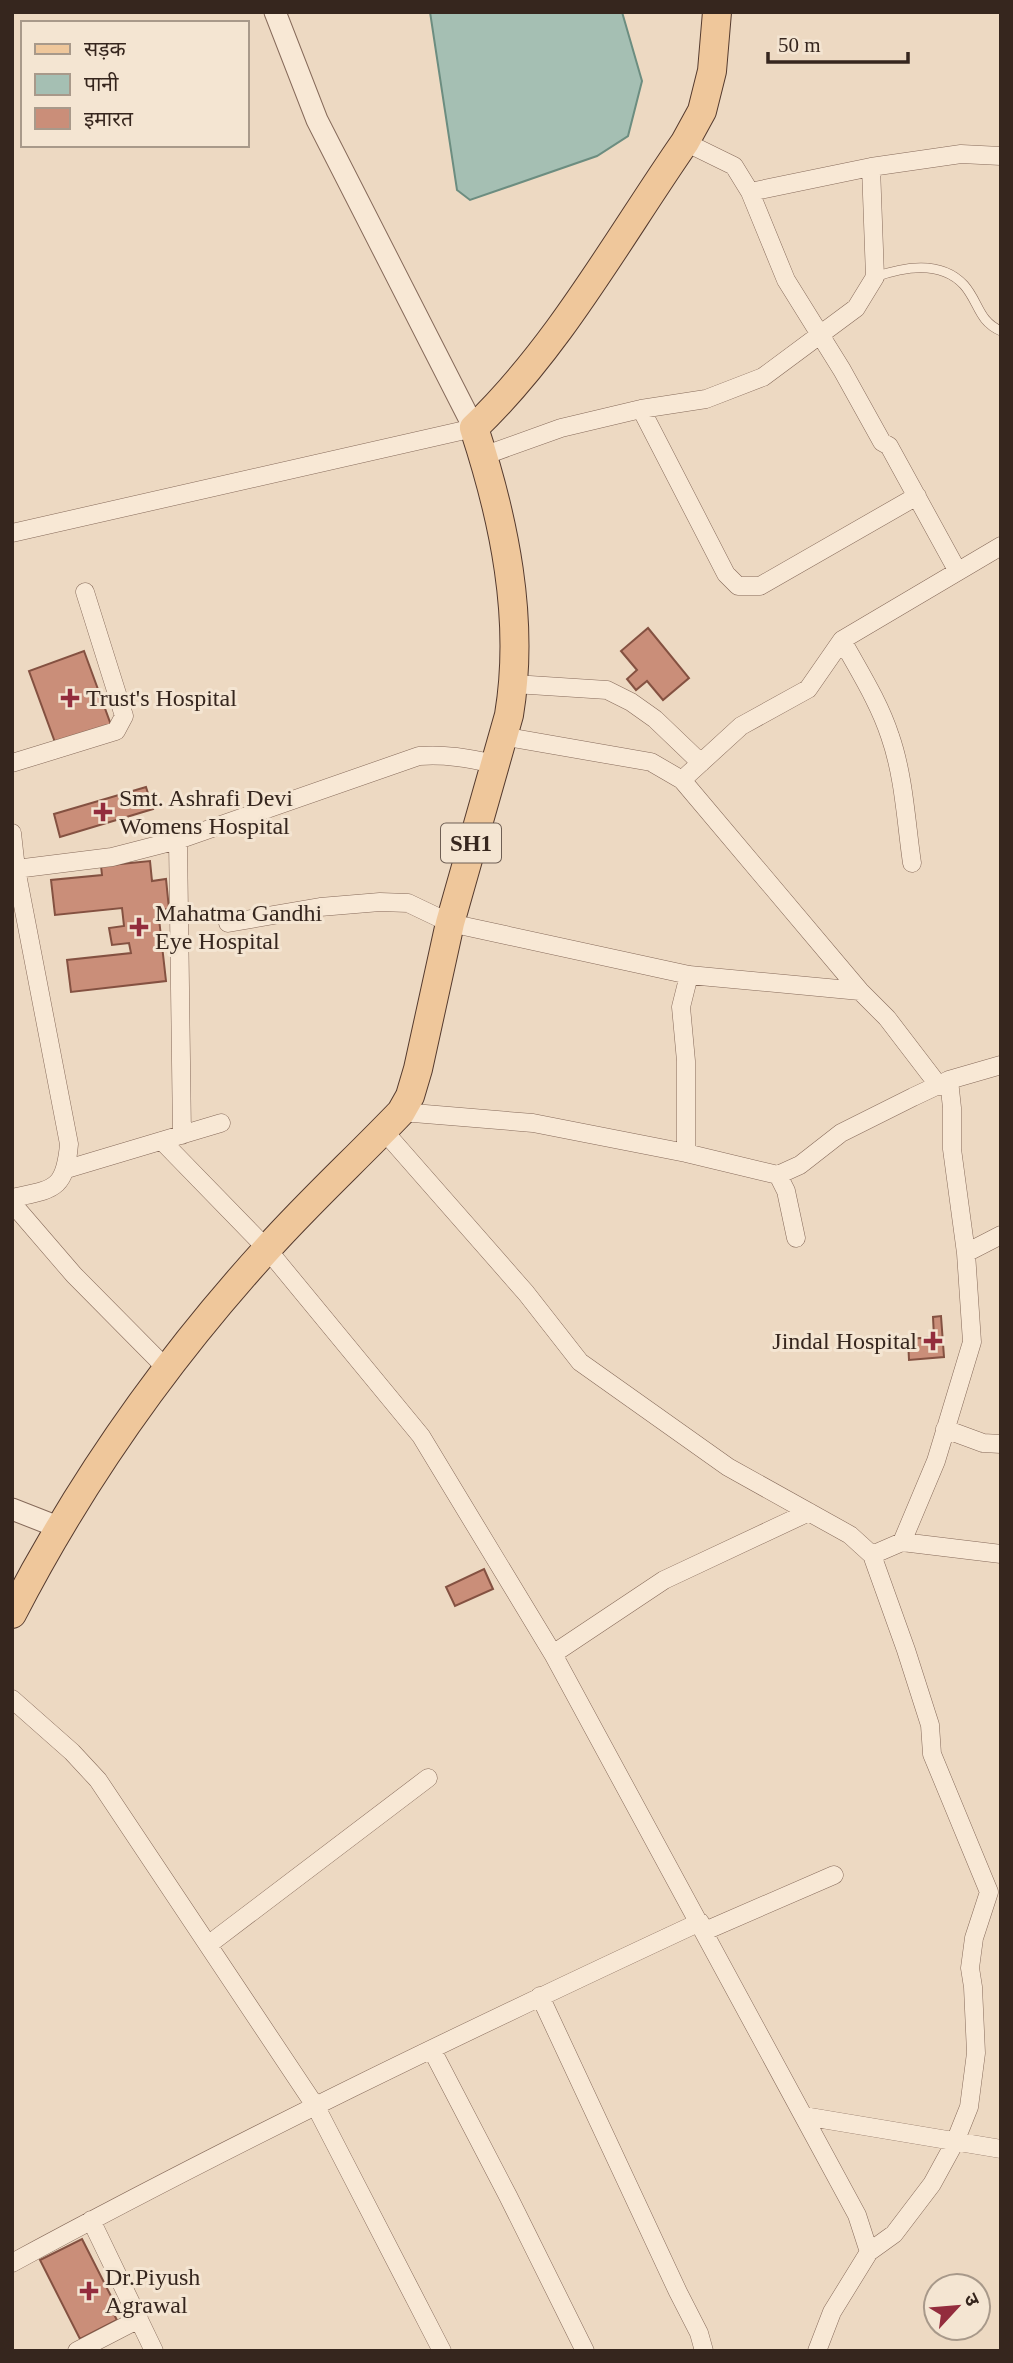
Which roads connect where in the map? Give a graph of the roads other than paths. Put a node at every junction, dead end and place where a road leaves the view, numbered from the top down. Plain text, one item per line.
1 (275, 12) edge
2 (717, 12) edge
3 (685, 142) junction
4 (1001, 156) edge
5 (871, 167) junction
6 (750, 192) junction
7 (875, 277) junction
8 (1001, 331) edge
9 (819, 335) junction
10 (640, 409) junction
11 (474, 428) junction
12 (483, 456) junction
13 (917, 496) junction
14 (12, 533) edge
15 (1001, 546) edge
16 (957, 570) junction
17 (85, 592) dead end
18 (842, 640) junction
19 (514, 684) junction
20 (502, 736) junction
21 (12, 763) edge
22 (701, 763) junction
23 (494, 764) junction
24 (682, 780) junction
25 (12, 833) edge
26 (178, 840) junction
27 (912, 863) dead end
28 (16, 869) junction
29 (228, 923) dead end
30 (450, 923) junction
31 (690, 975) junction
32 (860, 991) junction
33 (1001, 1065) edge
34 (944, 1083) junction
35 (392, 1121) junction
36 (221, 1124) dead end
37 (182, 1135) junction
38 (162, 1141) junction
39 (685, 1153) junction
40 (67, 1169) junction
41 (778, 1175) junction
42 (12, 1200) edge
43 (1001, 1236) edge
44 (796, 1238) dead end
45 (267, 1249) junction
46 (966, 1253) junction
47 (167, 1369) junction
48 (945, 1429) junction
49 (1001, 1444) edge
50 (12, 1509) edge
51 (809, 1512) junction
52 (58, 1527) junction
53 (902, 1542) junction
54 (1001, 1554) edge
55 (872, 1555) junction
56 (12, 1614) edge
57 (553, 1654) junction
58 (12, 1699) edge
59 (428, 1778) dead end
60 (834, 1875) dead end
61 (995, 1894) edge
62 (702, 1926) junction
63 (208, 1945) junction
64 (540, 1996) junction
65 (432, 2050) junction
66 (316, 2107) junction
67 (804, 2116) junction
68 (955, 2142) junction
69 (1001, 2149) edge
70 (90, 2220) junction
71 (869, 2252) junction
72 (12, 2263) edge
73 (139, 2319) junction
74 (77, 2351) edge
75 (154, 2351) edge
76 (442, 2351) edge
77 (585, 2351) edge
78 (704, 2351) edge
79 (817, 2351) edge

1 - 11 street
2 - 3 main road
3 - 6 street
3 - 11 main road
4 - 5 street
5 - 6 street
5 - 7 street
6 - 9 street
7 - 8 lane
7 - 9 street
9 - 10 street
9 - 13 street
10 - 12 street
10 - 13 street
11 - 12 main road, SH1
11 - 14 street
12 - 19 main road, SH1
13 - 16 street
15 - 16 street
16 - 18 street
17 - 21 street
18 - 22 street
18 - 27 street
19 - 20 main road, SH1
19 - 22 street
20 - 23 main road, SH1
20 - 24 street
22 - 24 street
23 - 26 street
23 - 30 main road, SH1
24 - 32 street
25 - 28 street
26 - 28 street
26 - 37 street
28 - 40 street
29 - 30 street
30 - 31 street
30 - 35 main road, SH1
31 - 32 street
31 - 39 street
32 - 34 street
33 - 34 street
34 - 41 street
34 - 46 street
35 - 39 street
35 - 45 main road, SH1
35 - 51 street
36 - 37 street
37 - 38 street
38 - 40 street
38 - 45 street
39 - 41 street
40 - 42 street
41 - 44 street
42 - 47 street
43 - 46 street
45 - 47 main road, SH1
45 - 57 street
46 - 48 street
47 - 52 main road, SH1
48 - 49 street
48 - 53 street
50 - 52 street
51 - 55 street
51 - 57 street
52 - 56 main road, SH1
53 - 54 street
53 - 55 street
55 - 61 street
57 - 62 street
58 - 63 street
59 - 63 street
60 - 62 street
61 - 68 street
62 - 64 street
62 - 67 street
63 - 66 street
64 - 65 street
64 - 78 street
65 - 66 street
65 - 77 street
66 - 70 street
66 - 76 street
67 - 68 street
67 - 71 street
68 - 69 street
68 - 71 street
70 - 72 street
70 - 73 street
71 - 79 street
73 - 74 street
73 - 75 street

